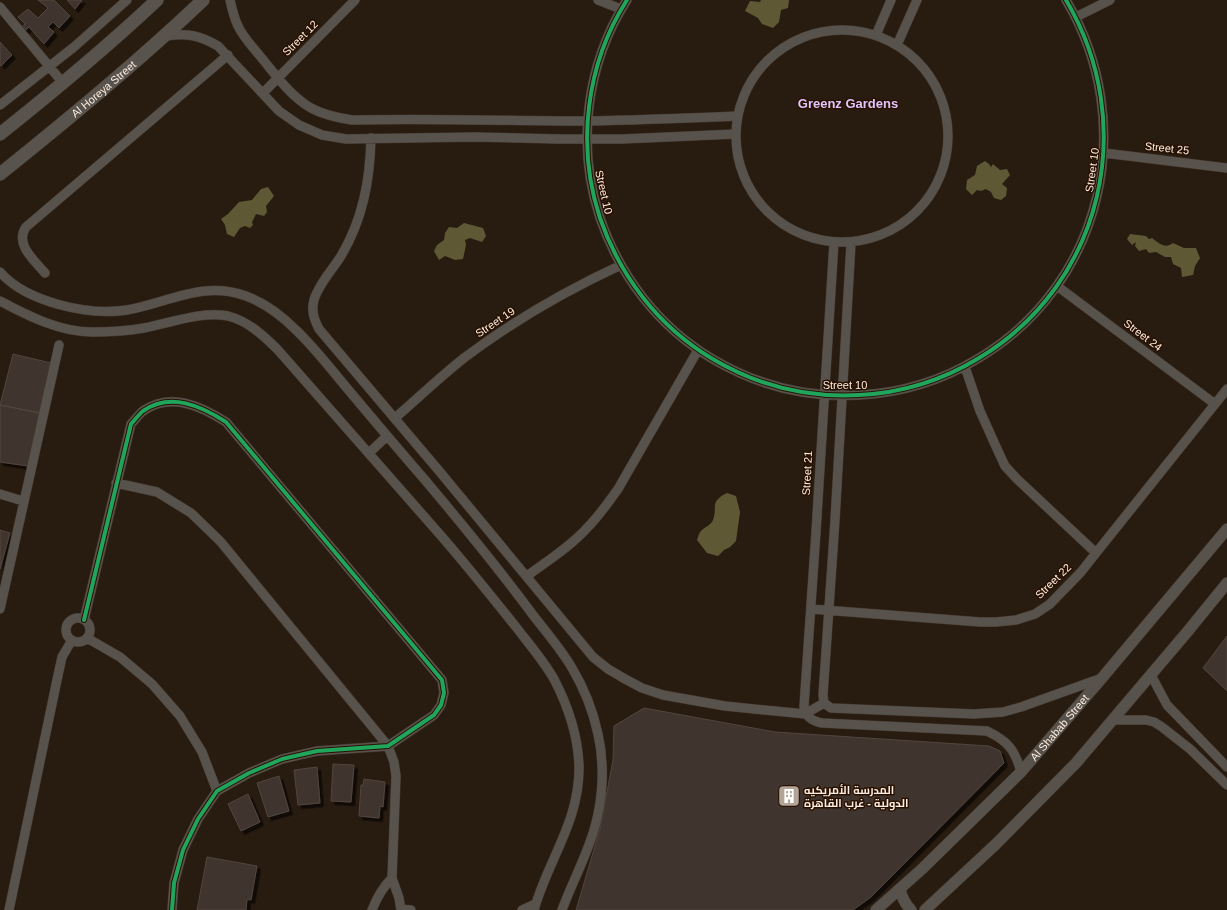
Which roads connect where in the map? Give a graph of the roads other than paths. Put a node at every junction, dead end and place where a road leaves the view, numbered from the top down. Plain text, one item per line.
1 (127, 0) edge
2 (157, 0) edge
3 (203, 0) edge
4 (230, 0) edge
5 (355, 0) edge
6 (598, 0) edge
7 (627, 0) edge
8 (891, 0) edge
9 (917, 0) edge
10 (1066, 0) edge
11 (1110, 0) edge
12 (0, 7) edge
13 (621, 9) junction
14 (1076, 17) junction
15 (876, 35) junction
16 (166, 36) junction
17 (897, 45) junction
18 (228, 55) junction
19 (49, 66) junction
20 (278, 78) junction
21 (63, 83) junction
22 (263, 93) junction
23 (0, 105) edge
24 (738, 116) junction
25 (588, 121) junction
26 (0, 134) edge
27 (736, 134) junction
28 (371, 138) junction
29 (587, 139) junction
30 (1104, 154) junction
31 (1227, 168) edge
32 (0, 174) edge
33 (834, 242) junction
34 (850, 243) junction
35 (620, 265) junction
36 (0, 272) edge
37 (45, 273) dead end
38 (1057, 286) junction
39 (0, 301) edge
40 (59, 345) dead end
41 (698, 350) junction
42 (965, 367) junction
43 (1227, 389) edge
44 (824, 395) junction
45 (842, 396) junction
46 (1215, 404) junction
47 (396, 418) junction
48 (387, 436) junction
49 (369, 453) junction
50 (116, 483) junction
51 (0, 494) edge
52 (23, 501) junction
53 (1227, 529) edge
54 (1096, 553) junction
55 (527, 576) junction
56 (1227, 583) edge
57 (0, 609) edge
58 (811, 609) junction
59 (830, 610) junction
60 (84, 620) junction
61 (87, 638) junction
62 (72, 640) junction
63 (1151, 675) junction
64 (1102, 678) junction
65 (824, 699) junction
66 (805, 710) junction
67 (1113, 720) junction
68 (388, 746) junction
69 (1227, 767) edge
70 (1021, 772) junction
71 (1227, 785) edge
72 (217, 791) junction
73 (392, 878) junction
74 (900, 889) junction
75 (534, 907) edge
76 (9, 910) edge
77 (172, 910) edge
78 (372, 910) edge
79 (401, 910) edge
80 (411, 910) edge
81 (522, 910) edge
82 (562, 910) edge
83 (876, 910) edge
84 (911, 910) edge
85 (925, 910) edge

1 - 19 street
2 - 21 main road
3 - 16 main road, Al Horeya Street
4 - 20 street
5 - 20 street, Street 12
6 - 13 street
7 - 13 street, Street 10
8 - 15 street
9 - 17 street
10 - 14 street, Street 10
11 - 14 street
12 - 19 street
13 - 25 street, Street 10
14 - 30 street, Street 10
15 - 17 street
15 - 24 street
16 - 18 street
16 - 32 main road, Al Horeya Street
17 - 34 street
18 - 22 street
18 - 37 street
19 - 21 street
19 - 23 street
20 - 22 street, Street 12
20 - 25 street
21 - 26 main road
22 - 28 street
24 - 25 street
24 - 27 street
25 - 29 street, Street 10
27 - 29 street
27 - 33 street
28 - 29 street
28 - 47 street
29 - 35 street, Street 10
30 - 31 street, Street 25
30 - 38 street, Street 10
33 - 34 street
33 - 44 street, Street 21
34 - 45 street
35 - 41 street, Street 10
35 - 47 street, Street 19
36 - 48 street
38 - 42 street, Street 10
38 - 46 street, Street 24
39 - 49 street
40 - 52 street
41 - 44 street, Street 10
41 - 55 street
42 - 45 street, Street 10
42 - 54 street
43 - 46 street, Street 22
44 - 45 street, Street 10
44 - 58 street, Street 21
45 - 59 street
46 - 54 street, Street 22
47 - 55 street
48 - 49 street
48 - 82 street
49 - 75 street
50 - 60 street
50 - 68 street
50 - 68 street
51 - 52 street
52 - 57 street
53 - 64 street, Al Shabab Street
54 - 59 street, Street 22
55 - 66 street
56 - 63 street
58 - 59 street, Street 22
58 - 66 street, Street 21
59 - 65 street
60 - 61 street
60 - 62 street
61 - 62 street
61 - 72 street
62 - 76 street
63 - 67 street
63 - 69 street
64 - 65 street
64 - 70 street, Al Shabab Street
65 - 66 street
66 - 70 street
67 - 71 street
67 - 85 street
68 - 72 street
68 - 73 street
70 - 74 street, Al Shabab Street
72 - 77 street
73 - 78 street
73 - 79 street
74 - 83 street, Al Shabab Street
74 - 84 street
75 - 81 street
79 - 80 street

